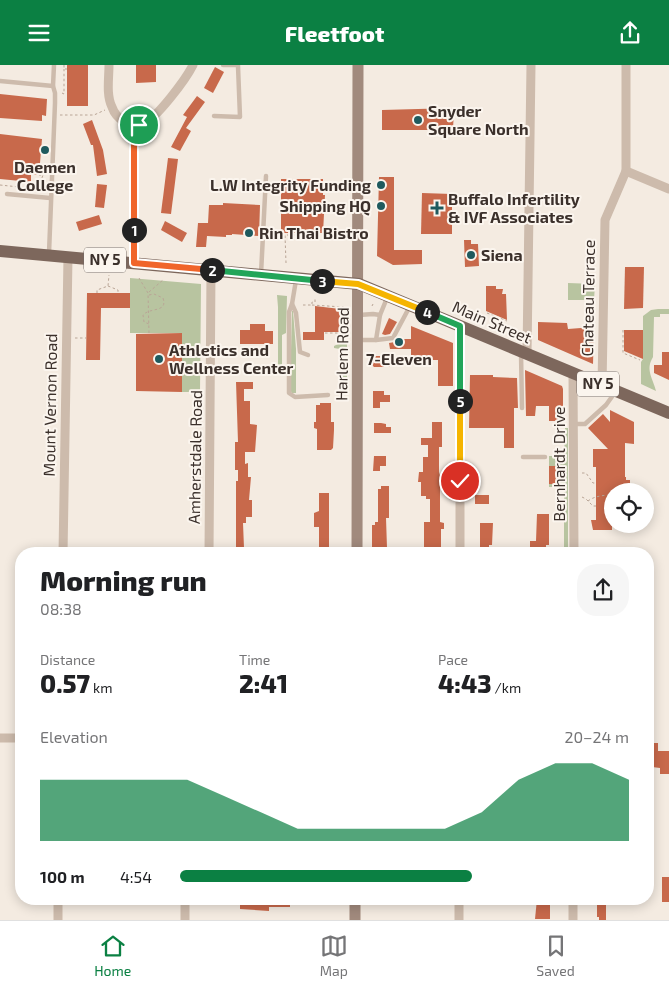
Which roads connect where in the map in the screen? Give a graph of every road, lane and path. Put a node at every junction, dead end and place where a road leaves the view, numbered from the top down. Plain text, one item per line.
1 (54, 65) edge
2 (64, 65) edge
3 (109, 65) edge
4 (193, 65) edge
5 (223, 65) edge
6 (238, 65) edge
7 (358, 65) edge
8 (532, 65) edge
9 (626, 65) edge
10 (0, 81) edge
11 (53, 86) junction
12 (55, 93) junction
13 (104, 110) dead end
14 (55, 115) junction
15 (214, 116) dead end
16 (134, 125) junction
17 (626, 171) junction
18 (39, 175) dead end
19 (266, 176) dead end
20 (0, 185) edge
21 (669, 189) edge
22 (7, 194) dead end
23 (50, 198) junction
24 (331, 241) dead end
25 (0, 251) edge
26 (48, 255) junction
27 (68, 257) junction
28 (134, 263) junction
29 (286, 263) dead end
30 (211, 270) junction
31 (109, 275) dead end
32 (260, 275) junction
33 (139, 278) dead end
34 (296, 278) junction
35 (163, 281) dead end
36 (358, 284) junction
37 (108, 286) junction
38 (97, 293) dead end
39 (118, 293) dead end
40 (148, 294) junction
41 (389, 296) junction
42 (315, 298) dead end
43 (292, 304) junction
44 (303, 305) dead end
45 (312, 305) junction
46 (411, 305) junction
47 (348, 309) dead end
48 (149, 311) junction
49 (488, 313) dead end
50 (358, 315) junction
51 (380, 315) junction
52 (507, 321) dead end
53 (149, 324) junction
54 (460, 326) junction
55 (340, 328) dead end
56 (347, 328) dead end
57 (623, 330) dead end
58 (149, 333) dead end
59 (325, 333) dead end
60 (347, 333) dead end
61 (67, 337) junction
62 (86, 338) dead end
63 (358, 340) junction
64 (376, 340) junction
65 (182, 350) dead end
66 (200, 350) dead end
67 (524, 353) junction
68 (308, 355) dead end
69 (640, 360) dead end
70 (182, 368) dead end
71 (200, 368) dead end
72 (573, 374) junction
73 (602, 386) junction
74 (616, 391) junction
75 (586, 393) dead end
76 (328, 395) dead end
77 (584, 396) dead end
78 (522, 408) dead end
79 (669, 413) edge
80 (574, 424) junction
81 (523, 457) dead end
82 (545, 457) dead end
83 (581, 473) dead end
84 (596, 483) dead end
85 (604, 495) edge
86 (581, 497) dead end
87 (588, 501) junction
88 (596, 506) dead end
89 (63, 547) edge
90 (209, 547) edge
91 (357, 547) edge
92 (460, 547) edge
93 (574, 547) edge
94 (0, 737) edge
95 (15, 738) edge
96 (58, 905) edge
97 (185, 905) edge
98 (355, 905) edge
99 (459, 905) edge
100 (573, 905) edge
101 (58, 920) edge
102 (185, 920) edge
103 (355, 920) edge
104 (459, 920) edge
105 (573, 920) edge

1 - 11 lane
2 - 12 path
3 - 16 street
4 - 16 street
5 - 6 lane
6 - 15 lane
7 - 36 main road, Harlem Road
8 - 67 street
9 - 17 street, Chateau Terrace
10 - 11 lane
11 - 12 lane
12 - 14 lane
13 - 14 path
14 - 23 lane
16 - 28 street
17 - 21 street
17 - 73 street, Chateau Terrace
18 - 20 path
19 - 32 lane
22 - 23 lane
23 - 26 lane
24 - 29 path
25 - 26 main road, Main Street / NY 5
26 - 27 main road, Main Street / NY 5
27 - 28 main road, Main Street / NY 5
27 - 61 street, Mount Vernon Road
28 - 30 main road, Main Street / NY 5
30 - 32 main road, Main Street / NY 5
30 - 90 street, Amherstdale Road
31 - 37 path
32 - 34 main road, Main Street / NY 5
33 - 40 path
34 - 36 main road, Main Street / NY 5
34 - 43 lane
35 - 40 path
36 - 41 main road, Main Street / NY 5
36 - 50 main road, Harlem Road
37 - 38 path
37 - 39 path
40 - 48 path
40 - 48 path
41 - 46 main road, Main Street / NY 5
41 - 51 lane
42 - 45 path
43 - 68 lane
43 - 76 lane
44 - 45 path
45 - 47 path
46 - 54 main road, Main Street / NY 5
46 - 64 lane
48 - 53 path
48 - 53 path
49 - 52 path
50 - 51 lane
50 - 63 main road, Harlem Road
51 - 64 lane
53 - 58 path
54 - 67 main road, Main Street / NY 5
54 - 92 street
55 - 56 path
57 - 69 path
59 - 60 path
61 - 62 path
61 - 89 street, Mount Vernon Road
63 - 64 lane
63 - 91 main road, Harlem Road
65 - 66 path
67 - 72 main road, Main Street / NY 5
67 - 78 lane
70 - 71 path
72 - 73 main road, Main Street / NY 5
72 - 80 street, Bernhardt Drive
73 - 74 main road, Main Street / NY 5
74 - 79 main road, Main Street / NY 5
74 - 80 lane
75 - 77 path
80 - 93 street, Bernhardt Drive
81 - 82 lane
83 - 84 path
85 - 87 path
86 - 87 path
87 - 88 path
94 - 95 street
96 - 101 street
97 - 102 street
98 - 103 main road
99 - 104 street
100 - 105 street

